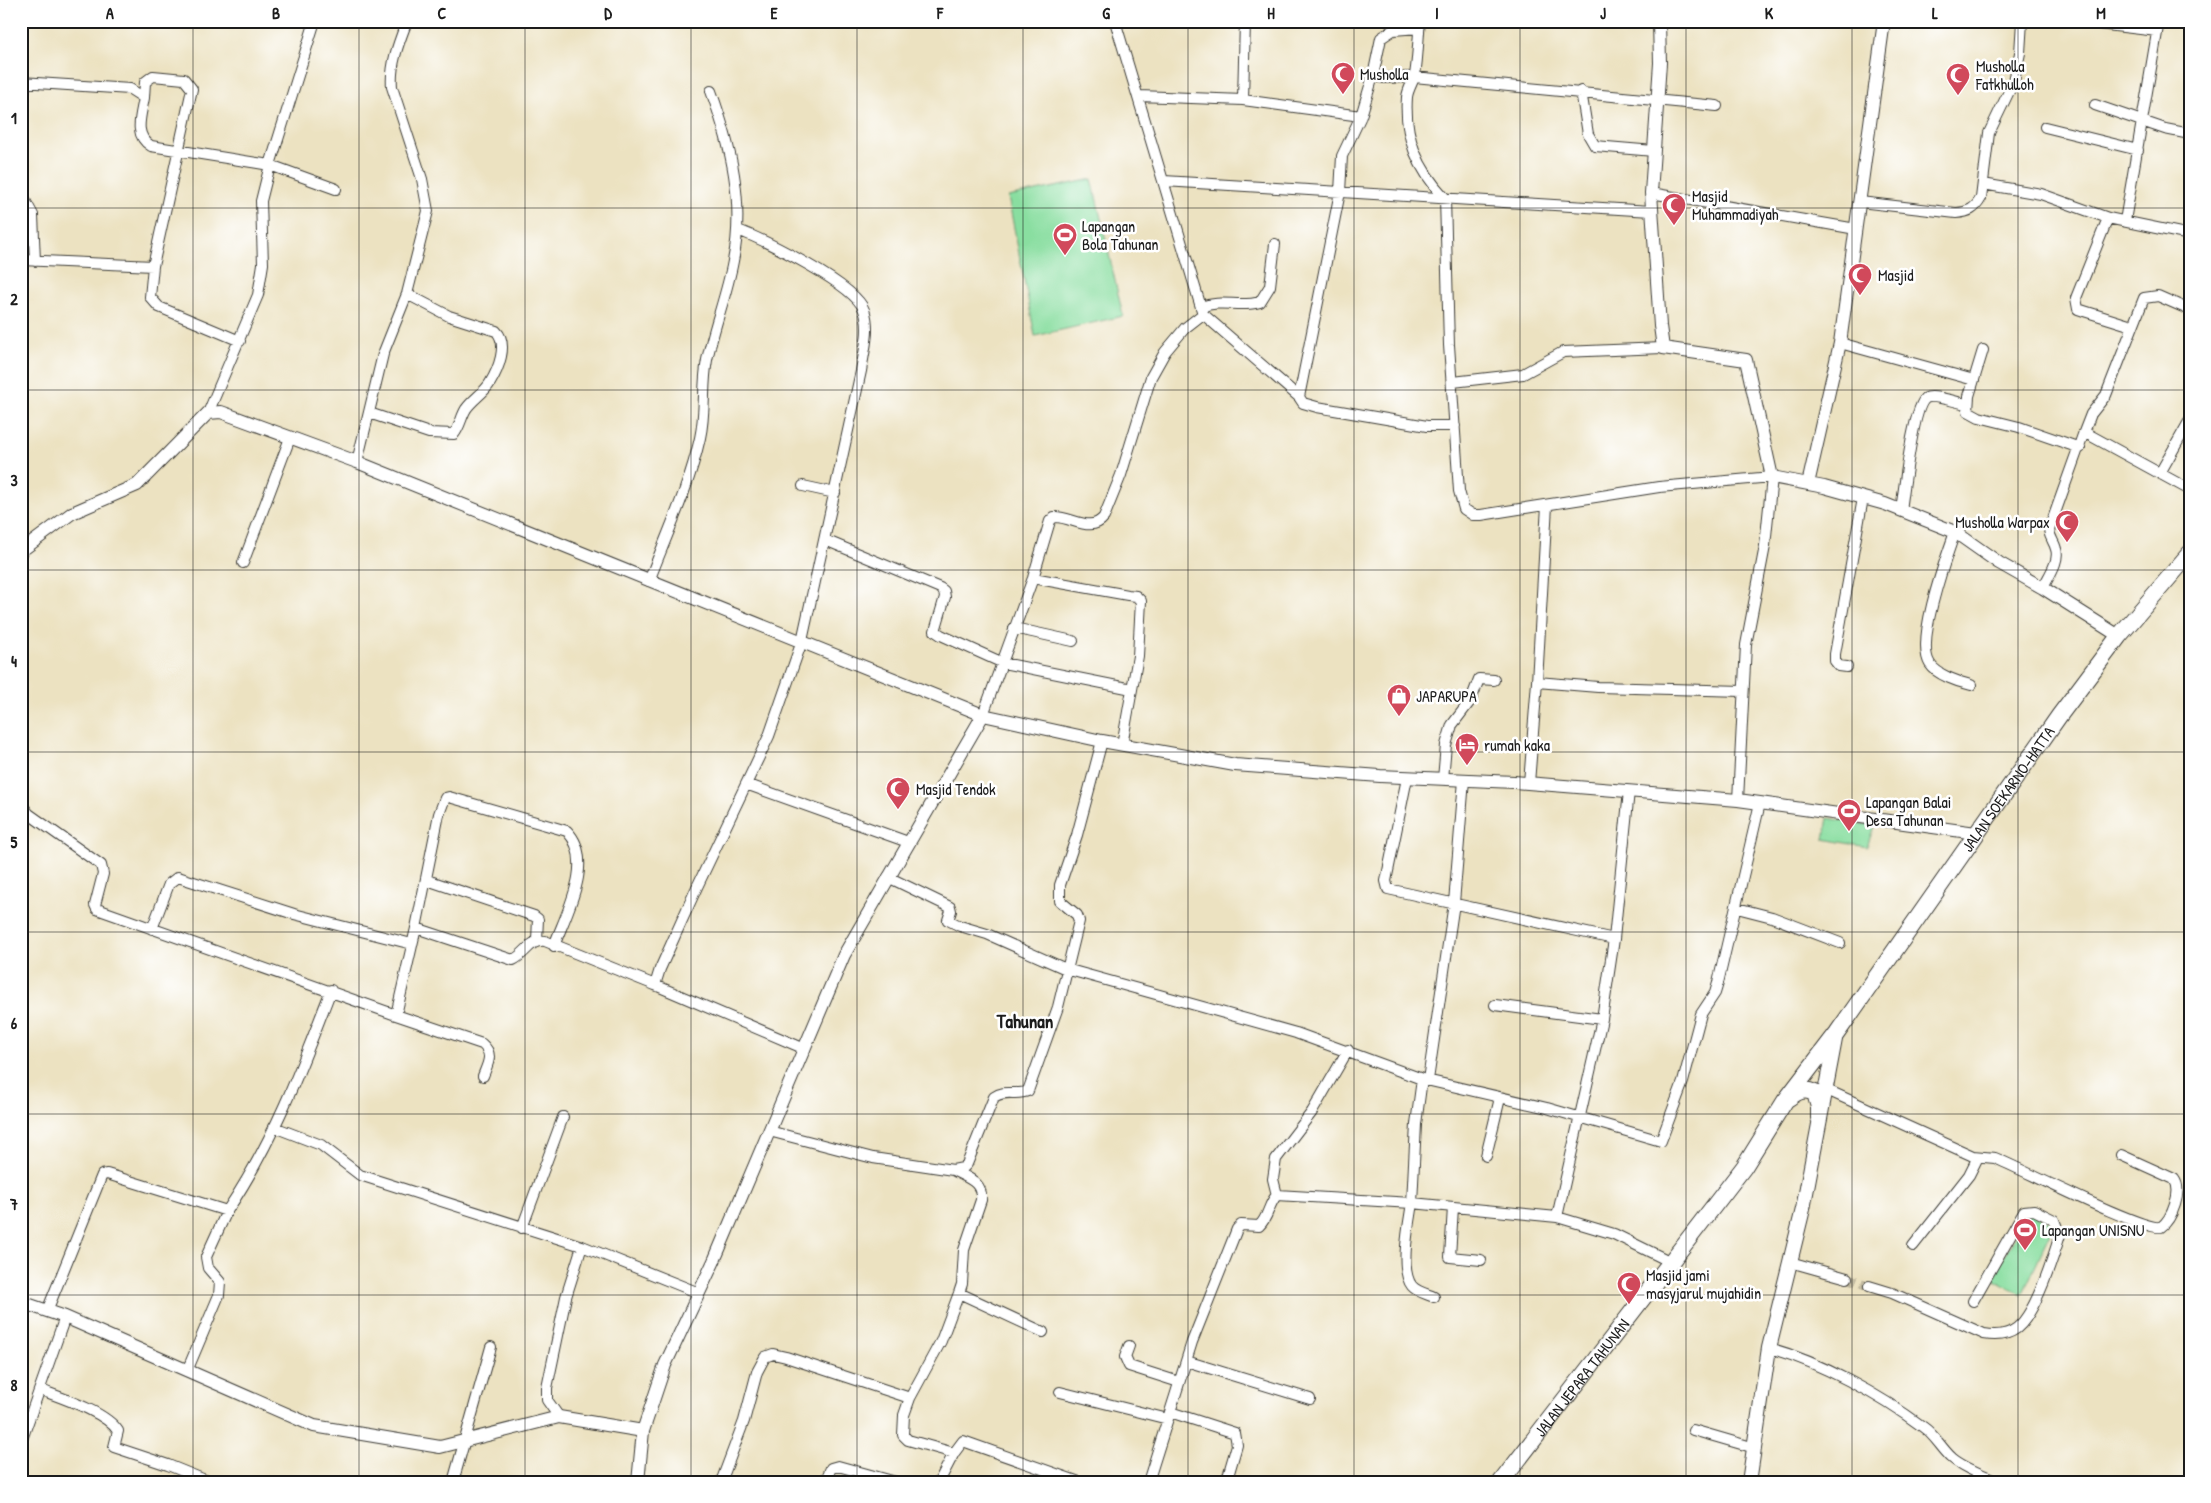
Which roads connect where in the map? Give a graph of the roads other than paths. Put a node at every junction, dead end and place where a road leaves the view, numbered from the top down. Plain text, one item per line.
1 (315, 21) edge
2 (407, 21) edge
3 (1115, 21) edge
4 (1245, 21) edge
5 (1659, 21) edge
6 (1884, 21) edge
7 (2022, 21) edge
8 (2072, 21) edge
9 (1420, 24) edge
10 (2158, 26) edge
11 (1373, 76) junction
12 (1414, 77) junction
13 (23, 82) edge
14 (711, 91) dead end
15 (1581, 91) junction
16 (1138, 96) junction
17 (144, 98) junction
18 (1243, 100) junction
19 (1657, 100) junction
20 (2095, 105) dead end
21 (1717, 106) dead end
22 (1361, 116) junction
23 (21, 122) edge
24 (2143, 122) junction
25 (2045, 127) dead end
26 (2190, 134) edge
27 (2138, 150) junction
28 (180, 151) junction
29 (1654, 152) junction
30 (270, 165) junction
31 (1164, 181) junction
32 (1983, 184) junction
33 (336, 189) dead end
34 (1340, 192) junction
35 (21, 193) edge
36 (1651, 193) junction
37 (1445, 198) junction
38 (1860, 202) junction
39 (1651, 211) junction
40 (2108, 218) junction
41 (2125, 221) junction
42 (1856, 229) junction
43 (738, 230) junction
44 (2190, 235) edge
45 (1275, 244) dead end
46 (21, 260) edge
47 (35, 260) junction
48 (153, 266) junction
49 (407, 294) junction
50 (1202, 310) junction
51 (2190, 310) edge
52 (2132, 326) junction
53 (240, 341) junction
54 (1840, 343) junction
55 (1663, 348) junction
56 (1983, 350) dead end
57 (1974, 380) junction
58 (1453, 382) junction
59 (1299, 397) junction
60 (1967, 404) junction
61 (208, 413) junction
62 (369, 413) junction
63 (2190, 420) edge
64 (1455, 426) junction
65 (2084, 432) junction
66 (290, 438) junction
67 (2080, 448) junction
68 (358, 462) junction
69 (2160, 473) junction
70 (1772, 477) junction
71 (1808, 484) junction
72 (803, 486) dead end
73 (2190, 490) edge
74 (835, 493) junction
75 (1863, 498) junction
76 (1547, 505) junction
77 (1901, 510) junction
78 (1955, 532) junction
79 (825, 540) junction
80 (21, 551) edge
81 (2190, 553) edge
82 (242, 563) dead end
83 (1033, 578) junction
84 (650, 581) junction
85 (2043, 588) junction
86 (1014, 628) junction
87 (2119, 636) junction
88 (802, 641) junction
89 (1073, 642) dead end
90 (1003, 663) junction
91 (1847, 667) dead end
92 (1494, 680) dead end
93 (1537, 682) junction
94 (1971, 685) dead end
95 (1132, 690) junction
96 (1744, 691) junction
97 (983, 715) junction
98 (1102, 741) junction
99 (1122, 745) junction
100 (1407, 778) junction
101 (1443, 779) junction
102 (1464, 780) junction
103 (746, 784) junction
104 (1529, 784) junction
105 (1629, 792) junction
106 (1738, 800) junction
107 (1760, 803) junction
108 (21, 804) edge
109 (1976, 833) junction
110 (908, 842) junction
111 (888, 877) junction
112 (427, 880) junction
113 (1454, 903) junction
114 (1737, 908) junction
115 (416, 928) junction
116 (152, 929) junction
117 (1614, 939) junction
118 (537, 940) junction
119 (1840, 942) dead end
120 (412, 944) junction
121 (554, 946) junction
122 (1066, 969) junction
123 (655, 985) junction
124 (331, 990) junction
125 (1495, 1006) dead end
126 (396, 1015) junction
127 (1602, 1020) junction
128 (1837, 1033) junction
129 (805, 1049) junction
130 (1348, 1050) junction
131 (483, 1076) dead end
132 (1425, 1079) junction
133 (1827, 1090) junction
134 (1500, 1098) junction
135 (1785, 1101) junction
136 (1579, 1116) junction
137 (563, 1117) dead end
138 (1819, 1118) junction
139 (274, 1127) junction
140 (769, 1131) junction
141 (2121, 1155) dead end
142 (1486, 1156) dead end
143 (1978, 1157) junction
144 (953, 1170) junction
145 (1277, 1195) junction
146 (1412, 1203) junction
147 (1453, 1207) junction
148 (227, 1211) junction
149 (1557, 1217) junction
150 (522, 1228) junction
151 (582, 1246) junction
152 (1913, 1246) dead end
153 (1481, 1260) dead end
154 (1671, 1262) junction
155 (1790, 1262) junction
156 (1847, 1278) tunnel mouth
157 (1869, 1286) tunnel mouth
158 (699, 1292) junction
159 (959, 1293) junction
160 (1434, 1297) dead end
161 (1973, 1301) dead end
162 (21, 1302) edge
163 (48, 1311) junction
164 (65, 1317) junction
165 (1043, 1332) dead end
166 (1129, 1346) dead end
167 (491, 1347) dead end
168 (1769, 1348) junction
169 (1186, 1361) junction
170 (187, 1372) junction
171 (1179, 1382) junction
172 (41, 1390) junction
173 (1060, 1392) dead end
174 (910, 1398) junction
175 (1310, 1399) dead end
176 (1169, 1416) junction
177 (559, 1417) junction
178 (1693, 1430) dead end
179 (644, 1431) junction
180 (21, 1442) edge
181 (464, 1443) junction
182 (1755, 1448) junction
183 (954, 1453) junction
184 (1228, 1476) dead end
185 (1985, 1479) edge
186 (210, 1482) edge
187 (453, 1482) edge
188 (638, 1482) edge
189 (721, 1482) edge
190 (825, 1482) edge
191 (896, 1482) edge
192 (938, 1482) edge
193 (1079, 1482) edge
194 (1148, 1482) edge
195 (1501, 1482) edge
196 (1749, 1482) edge
197 (2000, 1482) edge

1 - 30 street
2 - 49 street
3 - 16 street
4 - 18 street
5 - 19 street
6 - 38 street
7 - 32 street
8 - 10 street
9 - 11 street
9 - 12 street
10 - 24 street
11 - 12 street
11 - 22 street
12 - 15 street
12 - 37 street
13 - 17 street
13 - 23 street
14 - 43 street
15 - 19 street
15 - 29 street
16 - 18 street
16 - 31 street
17 - 28 street
17 - 28 street
18 - 22 street
19 - 21 street
19 - 29 street
20 - 24 street
22 - 34 street
24 - 26 street
24 - 27 street
25 - 27 street
27 - 41 street
28 - 30 street
28 - 48 street
29 - 36 street
30 - 33 street
30 - 53 street
31 - 34 street
31 - 50 street
32 - 38 street
32 - 40 street
34 - 37 street
34 - 59 street
35 - 47 street
36 - 39 street
36 - 42 street
37 - 39 street
37 - 58 street
38 - 42 street
39 - 55 street
40 - 41 street
40 - 52 street
41 - 44 street
42 - 54 street
43 - 74 street
43 - 84 street
45 - 50 street
46 - 47 street
47 - 48 street
48 - 53 street
49 - 62 street
49 - 62 street
50 - 59 street
50 - 83 street
51 - 52 street
52 - 65 street
53 - 61 street
54 - 57 street
54 - 71 street
55 - 58 street
55 - 70 street
56 - 57 street
57 - 60 street
58 - 64 street
59 - 64 street
60 - 67 street
60 - 77 street
61 - 66 street
61 - 80 street
62 - 68 street
63 - 69 street
64 - 76 street
65 - 67 street
65 - 69 street
66 - 68 street
66 - 82 street
67 - 85 street
68 - 84 street
69 - 73 street
70 - 71 street
70 - 76 street
70 - 96 street
71 - 75 street
72 - 74 street
74 - 79 street
75 - 77 street
75 - 91 street
76 - 93 street
77 - 78 street
78 - 85 street
78 - 94 street
79 - 88 street
79 - 90 street
81 - 87 highway, JALAN SOEKARNO-HATTA
83 - 86 street
83 - 95 street
84 - 88 street
85 - 87 street
86 - 89 street
86 - 90 street
87 - 109 highway, JALAN SOEKARNO-HATTA
88 - 97 street
88 - 103 street
90 - 95 street
90 - 97 street
92 - 101 street
93 - 96 street
93 - 104 street
95 - 99 street
96 - 106 street
97 - 98 street
97 - 110 street
98 - 99 street
98 - 122 street
99 - 100 street
100 - 101 street
100 - 113 street
101 - 102 street
102 - 104 street
102 - 113 street
103 - 110 street
103 - 123 street
104 - 105 street
105 - 106 street
105 - 117 street
106 - 107 street
107 - 109 street
107 - 114 street
108 - 116 street
109 - 128 highway, JALAN SOEKARNO-HATTA
110 - 111 street
111 - 122 street
111 - 129 street
112 - 115 street
112 - 118 street
112 - 121 street
113 - 117 street
113 - 132 street
114 - 119 street
114 - 136 street
115 - 118 street
115 - 120 street
116 - 120 street
116 - 124 street
117 - 127 street
118 - 121 street
120 - 126 street
121 - 123 street
122 - 130 street
122 - 144 street
123 - 129 street
124 - 126 street
124 - 139 street
125 - 127 street
126 - 131 street
127 - 136 street
128 - 133 main road
128 - 135 highway, JALAN SOEKARNO-HATTA
129 - 140 street
130 - 132 street
130 - 145 street
132 - 134 street
132 - 146 street
133 - 138 main road
133 - 143 street
134 - 136 street
134 - 142 street
135 - 138 highway
135 - 154 highway, JALAN JEPARA TAHUNAN
136 - 149 street
137 - 150 street
138 - 155 main road
139 - 148 street
139 - 150 street
140 - 144 street
140 - 158 street
141 - 143 street
143 - 152 street
144 - 159 street
145 - 146 street
145 - 169 street
146 - 147 street
146 - 160 street
147 - 149 street
147 - 153 street
148 - 163 street
148 - 170 street
149 - 154 street
150 - 151 street
151 - 158 street
151 - 177 street
154 - 195 highway, JALAN JEPARA TAHUNAN
155 - 156 street
155 - 168 main road
157 - 161 street
158 - 179 street
159 - 165 street
159 - 174 street
162 - 163 street
163 - 164 street
164 - 170 street
164 - 172 street
166 - 171 street
167 - 181 street
168 - 182 main road
168 - 185 street
169 - 171 street
169 - 175 street
170 - 181 street
171 - 176 street
172 - 180 street
172 - 186 street
173 - 176 street
174 - 183 street
174 - 189 street
176 - 184 street
176 - 194 street
177 - 179 street
177 - 181 street
178 - 182 street
179 - 188 street
181 - 187 street
182 - 196 main road
183 - 192 street
183 - 193 street
185 - 197 street
190 - 191 street

